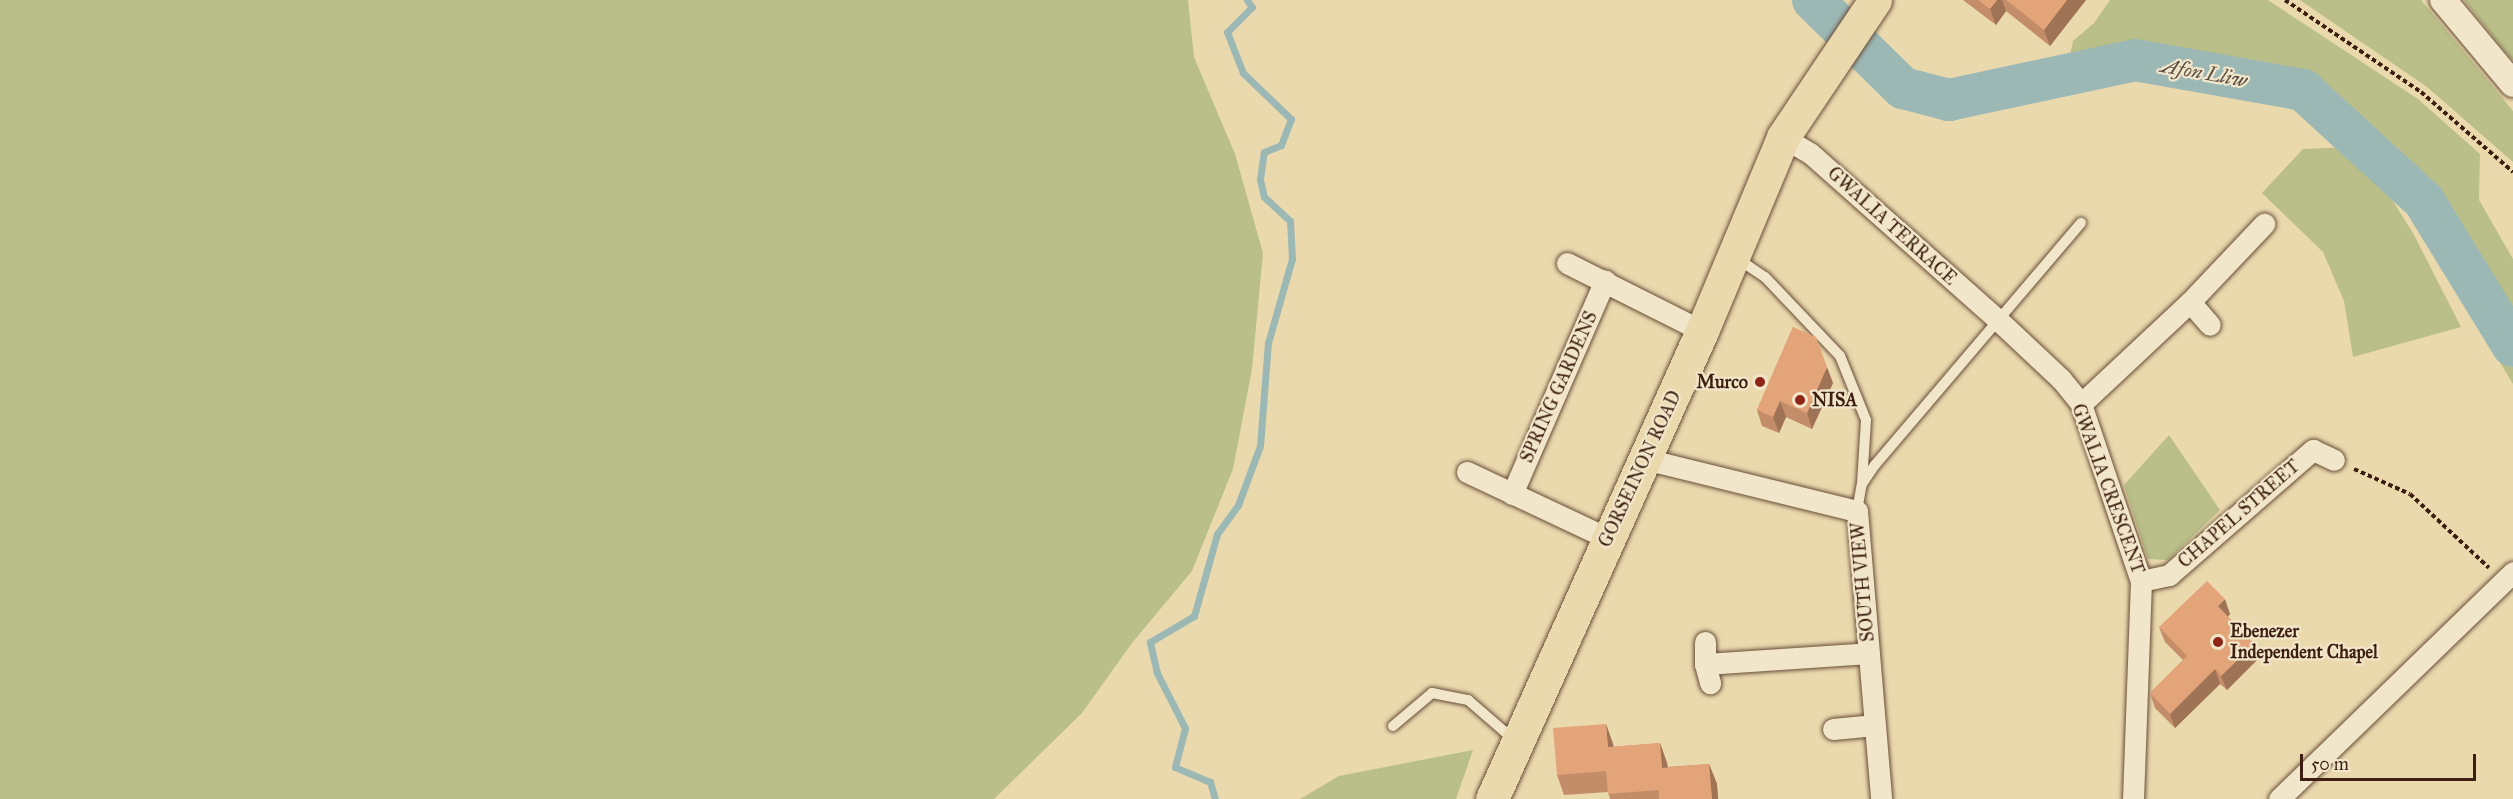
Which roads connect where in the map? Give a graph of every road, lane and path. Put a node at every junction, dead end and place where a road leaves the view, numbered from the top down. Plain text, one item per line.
1 (2285, 0) edge
2 (2443, 0) edge
3 (1872, 3) edge
4 (2512, 82) edge
5 (1783, 137) junction
6 (2513, 172) edge
7 (2082, 223) dead end
8 (2264, 224) dead end
9 (1735, 257) junction
10 (1567, 263) dead end
11 (1605, 280) junction
12 (2190, 302) junction
13 (1997, 319) junction
14 (2210, 325) dead end
15 (1702, 331) junction
16 (2081, 404) junction
17 (1645, 459) junction
18 (2334, 460) joint
19 (1467, 472) dead end
20 (1862, 484) junction
21 (1512, 494) junction
22 (1857, 511) junction
23 (1607, 538) junction
24 (2141, 581) junction
25 (2510, 582) edge
26 (1705, 642) dead end
27 (1869, 653) junction
28 (1875, 725) junction
29 (1393, 726) dead end
30 (1833, 729) dead end
31 (1516, 741) junction
32 (1492, 799) edge
33 (1881, 799) edge
34 (2133, 799) edge
35 (2278, 799) edge

1 - 6 path
2 - 4 street
3 - 5 main road, GORSEINON ROAD
5 - 9 main road, GORSEINON ROAD
5 - 13 street, GWALIA TERRACE
7 - 13 lane
8 - 12 street
9 - 15 main road, GORSEINON ROAD
9 - 20 lane
10 - 11 street
11 - 15 street
11 - 21 street, SPRING GARDENS
12 - 14 street
12 - 16 street
13 - 16 street, GWALIA CRESCENT
13 - 20 lane
15 - 17 main road, GORSEINON ROAD
16 - 24 street, GWALIA CRESCENT
17 - 22 street, SOUTH VIEW
17 - 23 main road, GORSEINON ROAD
18 - 24 street, CHAPEL STREET
18 - 25 path
19 - 21 street
20 - 22 lane
21 - 23 street
22 - 27 street, SOUTH VIEW
23 - 31 main road, GORSEINON ROAD
24 - 34 street, GWALIA CRESCENT
25 - 35 street
26 - 27 street
27 - 28 street, SOUTH VIEW
28 - 30 street
28 - 33 street, SOUTH VIEW
29 - 31 lane
31 - 32 main road, GORSEINON ROAD

